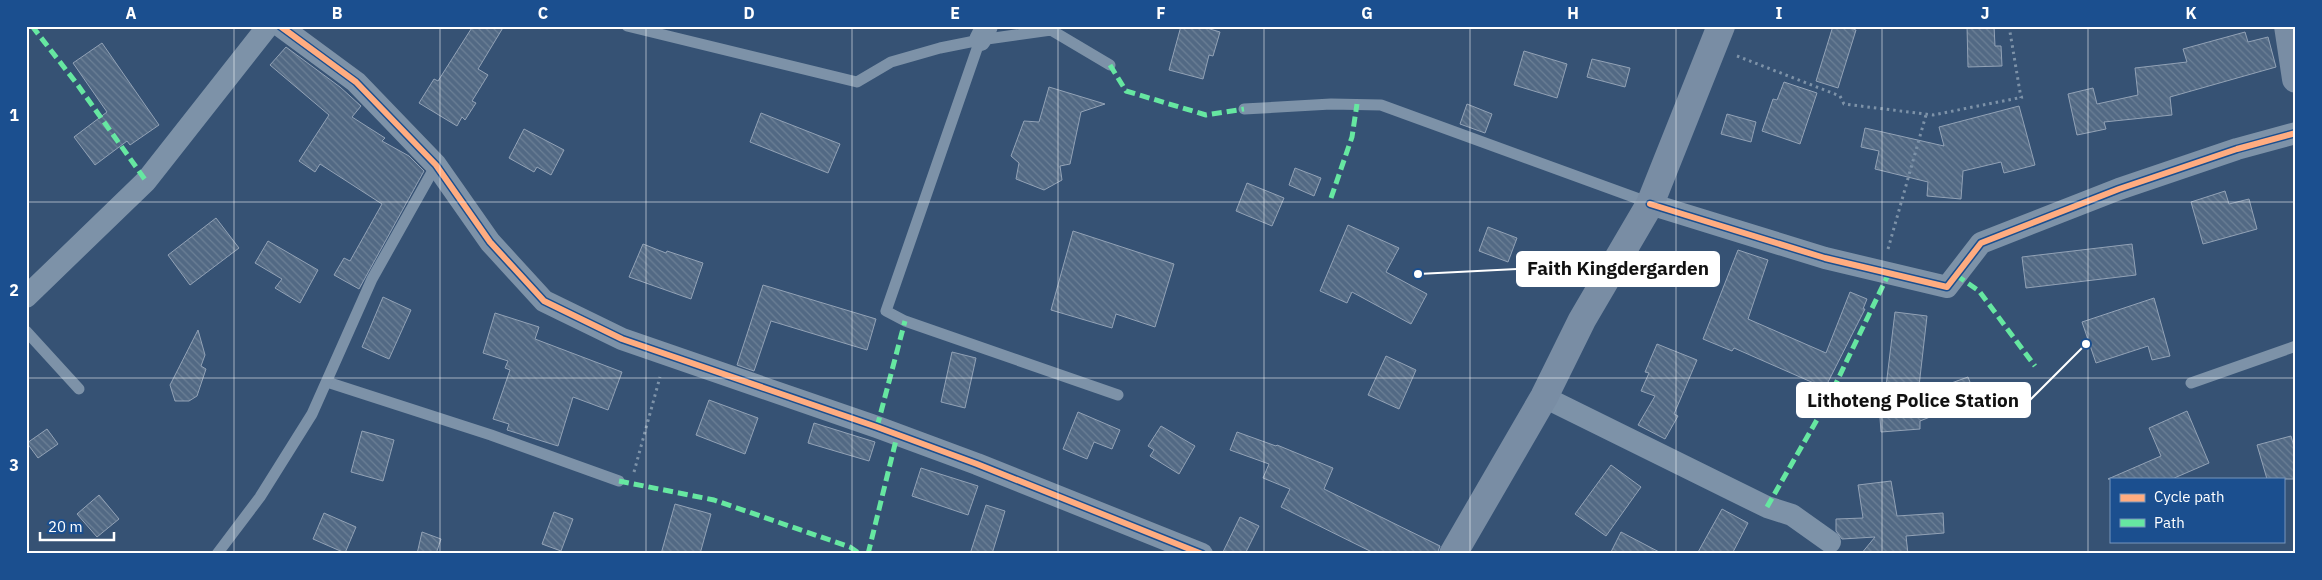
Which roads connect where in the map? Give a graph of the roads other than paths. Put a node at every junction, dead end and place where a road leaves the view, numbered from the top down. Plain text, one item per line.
1 (268, 26) edge
2 (280, 26) edge
3 (627, 26) edge
4 (2288, 26) edge
5 (983, 33) edge
6 (1717, 36) edge
7 (1110, 65) dead end
8 (2296, 80) edge
9 (1244, 108) dead end
10 (2296, 133) edge
11 (436, 165) junction
12 (1650, 204) junction
13 (26, 297) edge
14 (26, 331) edge
15 (2296, 346) edge
16 (327, 382) junction
17 (2191, 383) dead end
18 (79, 388) dead end
19 (1118, 394) dead end
20 (1544, 397) junction
21 (619, 481) dead end
22 (1830, 542) dead end
23 (217, 554) edge
24 (1202, 554) edge
25 (1454, 554) edge

1 - 13 street
2 - 11 street
3 - 5 lane
4 - 8 main road
5 - 7 lane
5 - 19 lane
6 - 12 main road
9 - 12 lane
10 - 12 street
11 - 16 lane
11 - 24 street
12 - 20 main road
14 - 18 lane
15 - 17 lane
16 - 21 lane
16 - 23 lane
20 - 22 street
20 - 25 main road

